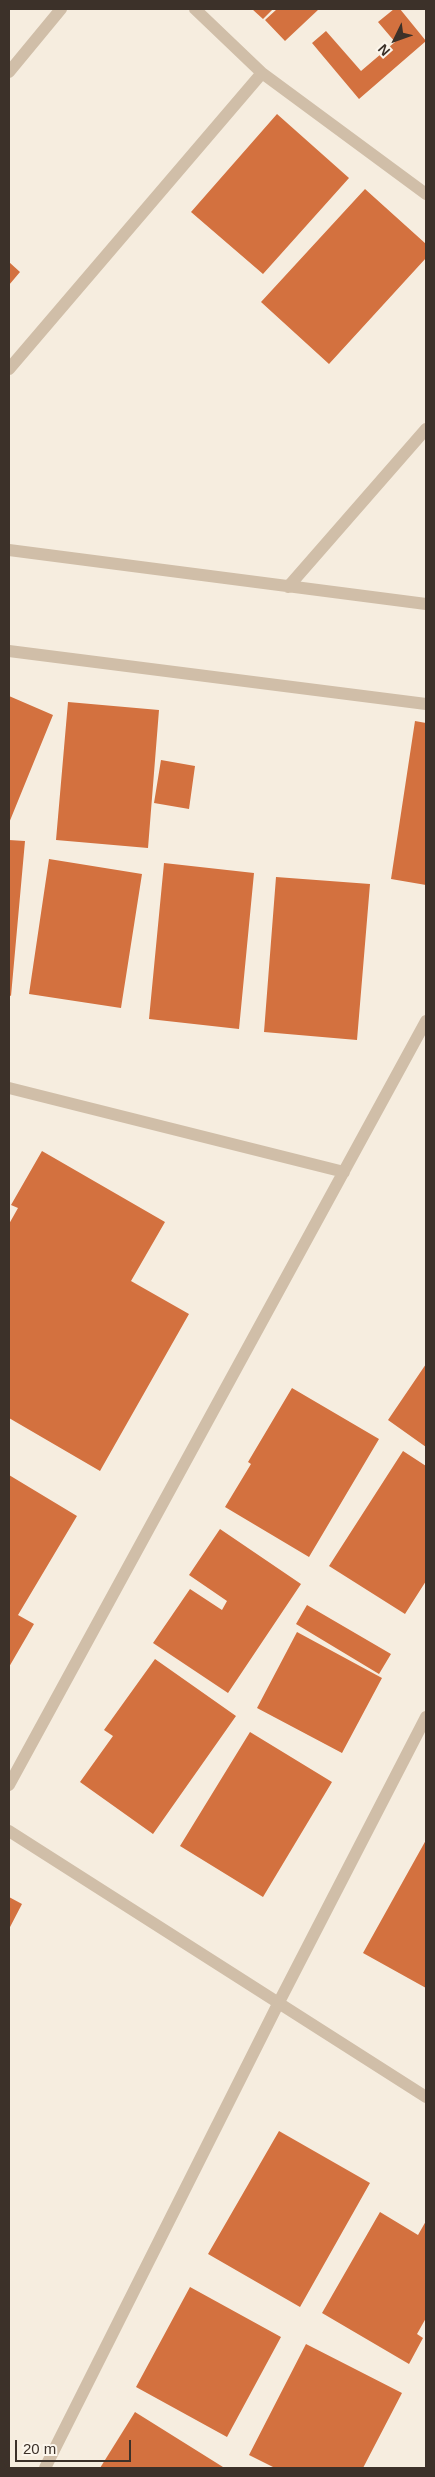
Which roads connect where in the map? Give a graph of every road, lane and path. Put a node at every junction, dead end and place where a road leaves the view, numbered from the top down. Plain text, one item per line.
1 (61, 9) edge
2 (195, 9) edge
3 (9, 72) edge
4 (262, 73) junction
5 (426, 194) edge
6 (9, 369) edge
7 (426, 429) edge
8 (9, 550) edge
9 (288, 587) junction
10 (426, 604) edge
11 (9, 651) edge
12 (426, 704) edge
13 (426, 1021) edge
14 (10, 1090) edge
15 (344, 1172) junction
16 (426, 1717) edge
17 (9, 1785) edge
18 (9, 1831) edge
19 (278, 2004) junction
20 (426, 2097) edge
21 (45, 2468) edge

1 - 3 street
2 - 4 street
4 - 5 street
4 - 6 street
7 - 9 street
8 - 9 street
9 - 10 street
11 - 12 street
13 - 15 street
14 - 15 street
15 - 17 street
16 - 19 street
18 - 19 street
19 - 20 street
19 - 21 street

